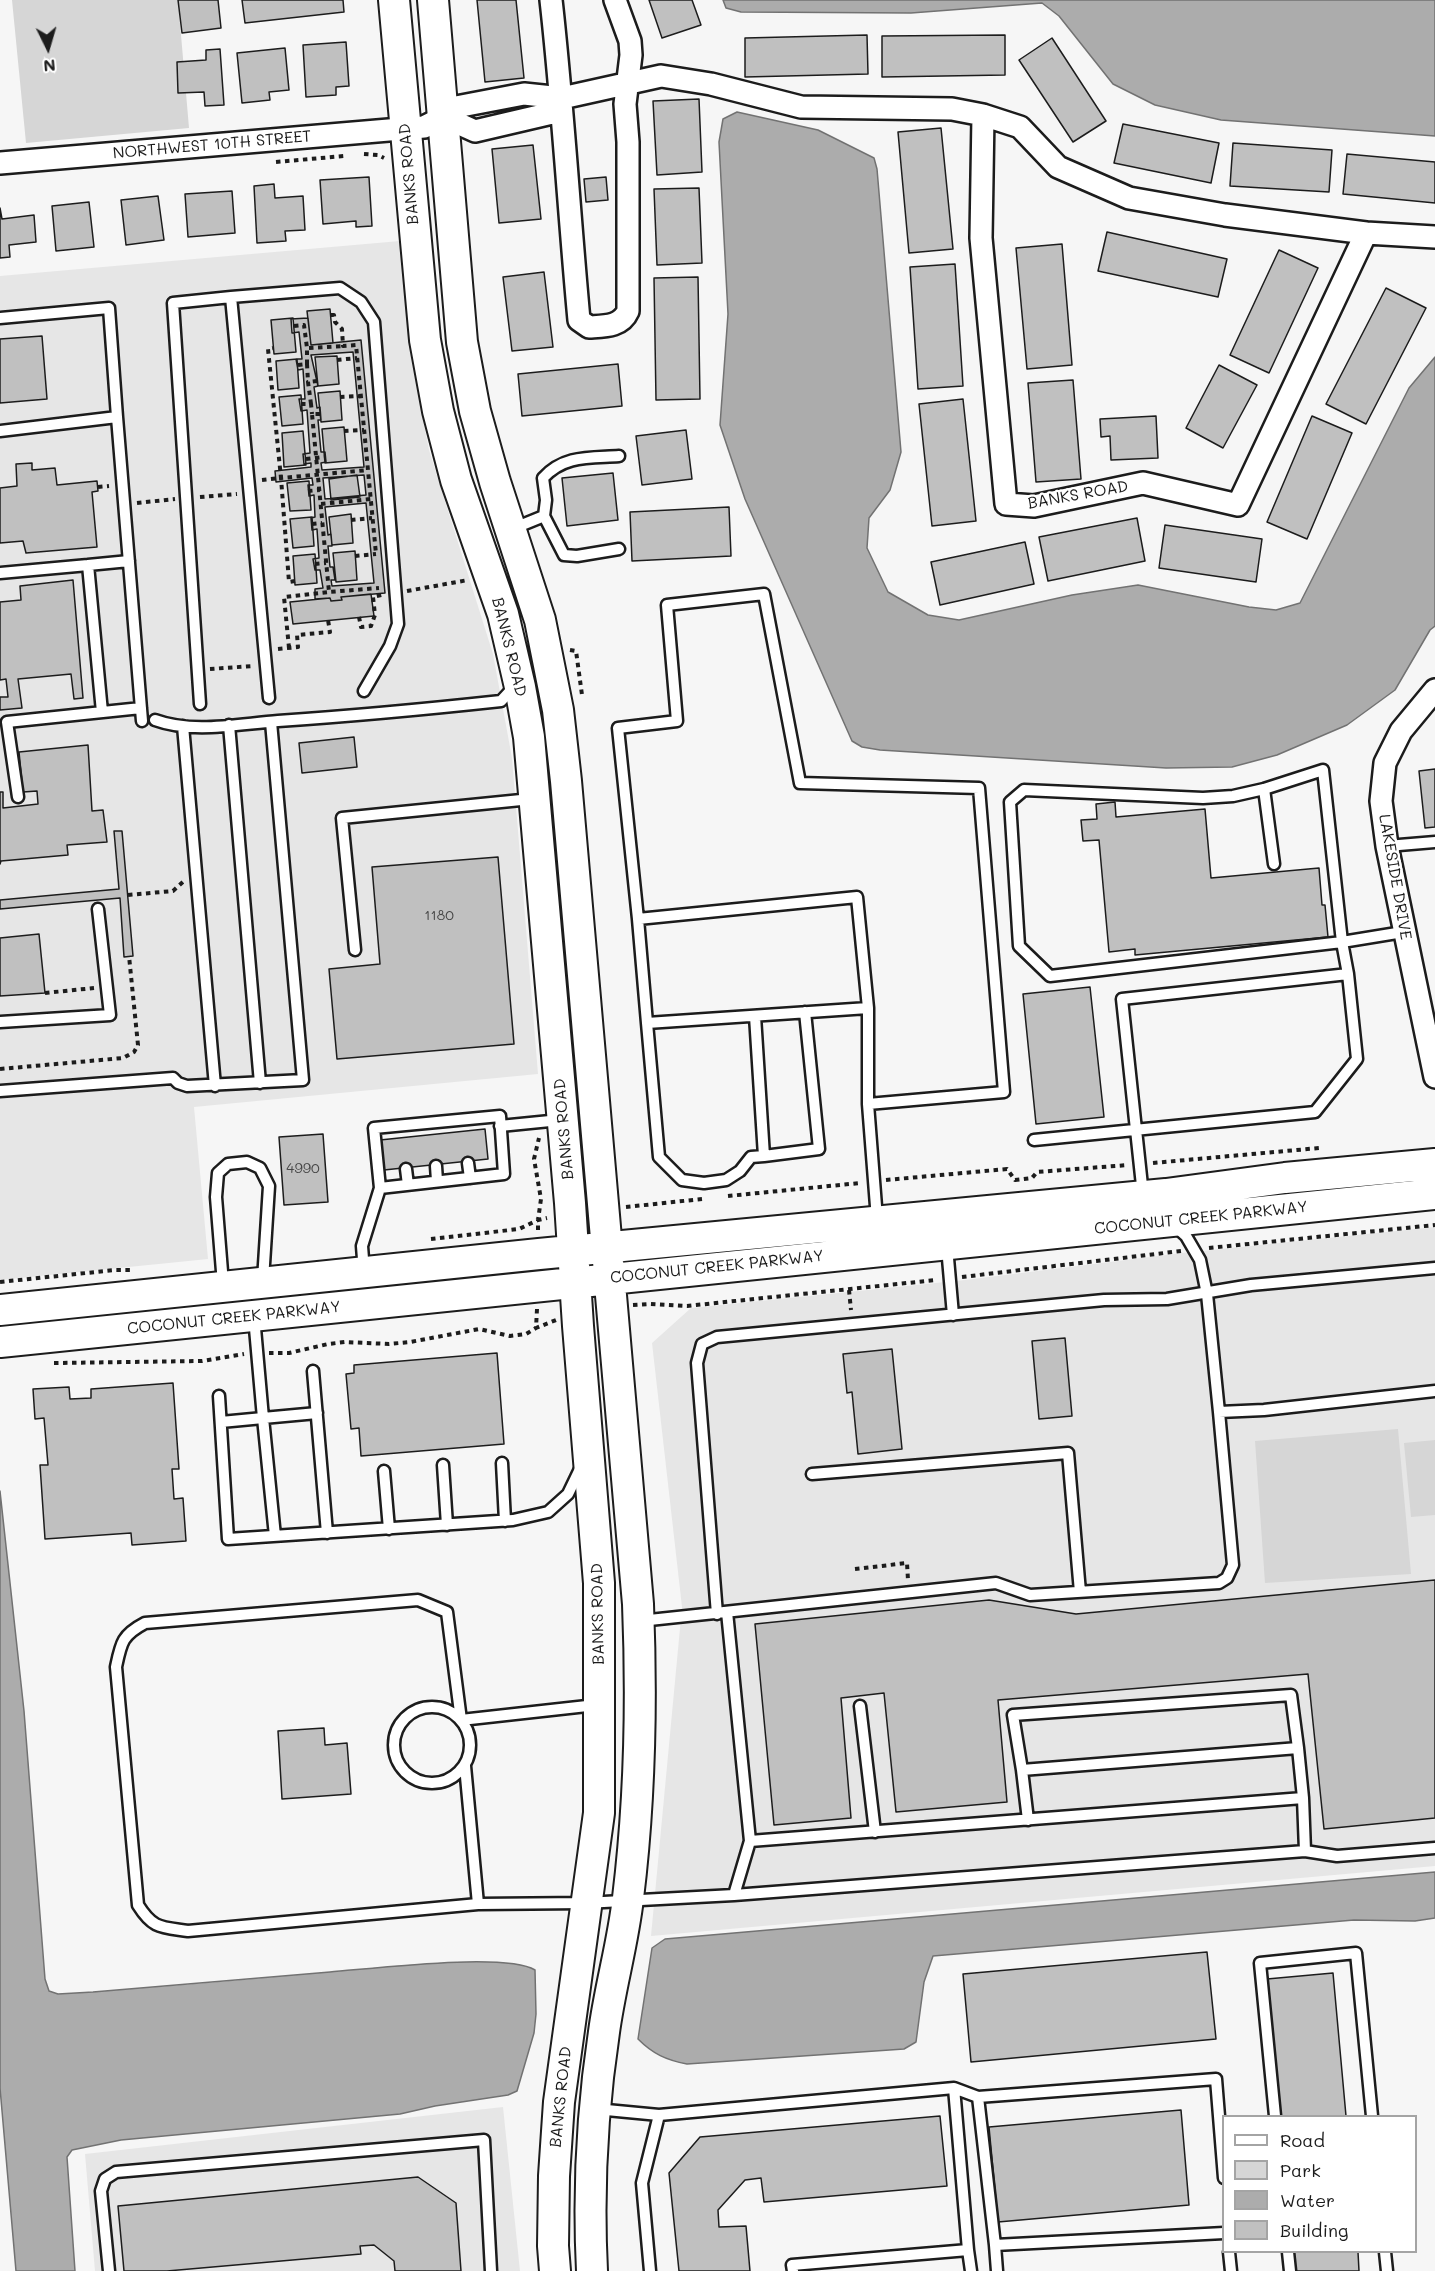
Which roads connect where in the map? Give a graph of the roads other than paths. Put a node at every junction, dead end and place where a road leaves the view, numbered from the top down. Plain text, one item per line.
1 (394, 0) edge
2 (433, 0) edge
3 (551, 0) edge
4 (615, 0) edge
5 (627, 83) junction
6 (562, 98) junction
7 (983, 115) junction
8 (424, 124) junction
9 (0, 163) edge
10 (1366, 233) junction
11 (1435, 237) edge
12 (231, 297) junction
13 (0, 318) edge
14 (117, 417) junction
15 (0, 431) edge
16 (619, 456) dead end
17 (544, 516) junction
18 (511, 529) junction
19 (619, 549) dead end
20 (129, 561) junction
21 (88, 565) junction
22 (0, 573) edge
23 (513, 688) dead end
24 (1435, 690) edge
25 (364, 691) dead end
26 (269, 698) dead end
27 (200, 705) dead end
28 (141, 708) junction
29 (102, 712) junction
30 (155, 720) dead end
31 (142, 721) dead end
32 (272, 722) junction
33 (229, 725) junction
34 (183, 726) junction
35 (1264, 789) junction
36 (18, 797) dead end
37 (534, 799) junction
38 (1435, 842) edge
39 (1387, 846) junction
40 (1274, 864) dead end
41 (98, 909) dead end
42 (638, 919) junction
43 (1403, 932) junction
44 (1342, 942) junction
45 (355, 950) dead end
46 (1348, 974) junction
47 (868, 1008) junction
48 (805, 1012) junction
49 (755, 1016) junction
50 (0, 1022) edge
51 (647, 1023) junction
52 (1435, 1077) edge
53 (260, 1083) junction
54 (215, 1086) junction
55 (0, 1092) edge
56 (868, 1104) junction
57 (464, 1119) junction
58 (563, 1119) junction
59 (500, 1126) junction
60 (1135, 1130) junction
61 (465, 1131) dead end
62 (1034, 1140) dead end
63 (765, 1156) junction
64 (468, 1163) dead end
65 (1435, 1164) edge
66 (436, 1166) dead end
67 (406, 1169) dead end
68 (470, 1178) junction
69 (437, 1181) junction
70 (408, 1185) junction
71 (380, 1188) junction
72 (1435, 1194) edge
73 (1143, 1196) junction
74 (1169, 1221) junction
75 (877, 1222) junction
76 (947, 1244) junction
77 (606, 1248) junction
78 (573, 1251) junction
79 (1435, 1268) edge
80 (364, 1272) junction
81 (609, 1278) junction
82 (263, 1283) junction
83 (575, 1283) junction
84 (224, 1287) junction
85 (1207, 1294) junction
86 (0, 1310) edge
87 (953, 1315) junction
88 (254, 1316) junction
89 (0, 1342) edge
90 (313, 1371) dead end
91 (1435, 1391) edge
92 (219, 1396) dead end
93 (1220, 1412) junction
94 (317, 1413) junction
95 (263, 1418) junction
96 (221, 1422) junction
97 (588, 1454) junction
98 (502, 1463) dead end
99 (443, 1465) dead end
100 (384, 1471) dead end
101 (813, 1474) dead end
102 (505, 1521) junction
103 (447, 1525) junction
104 (389, 1528) junction
105 (327, 1533) junction
106 (275, 1536) junction
107 (1080, 1592) junction
108 (722, 1613) junction
109 (639, 1621) junction
110 (599, 1704) junction
111 (860, 1706) dead end
112 (461, 1720) junction
113 (1298, 1748) junction
114 (465, 1766) junction
115 (1022, 1770) junction
116 (1302, 1798) junction
117 (1028, 1820) junction
118 (875, 1832) junction
119 (750, 1841) junction
120 (1435, 1848) edge
121 (1305, 1851) junction
122 (735, 1895) junction
123 (628, 1900) junction
124 (585, 1903) junction
125 (478, 1904) junction
126 (954, 2088) junction
127 (978, 2097) junction
128 (594, 2109) junction
129 (659, 2115) junction
130 (1275, 2115) edge
131 (1372, 2115) edge
132 (1222, 2153) edge
133 (1222, 2233) edge
134 (994, 2245) junction
135 (968, 2250) junction
136 (1229, 2253) edge
137 (1288, 2253) edge
138 (1385, 2253) edge
139 (109, 2271) edge
140 (491, 2271) edge
141 (555, 2271) edge
142 (592, 2271) edge
143 (650, 2271) edge
144 (793, 2271) edge
145 (970, 2271) edge
146 (997, 2271) edge
147 (1231, 2271) edge
148 (1290, 2271) edge
149 (1387, 2271) edge

1 - 8 street, BANKS ROAD
2 - 8 street, BANKS ROAD
3 - 6 street
4 - 5 street
5 - 6 street
5 - 6 street
5 - 7 street
6 - 8 street
7 - 10 street
7 - 10 street, BANKS ROAD
8 - 9 street, NORTHWEST 10TH STREET
8 - 18 street, BANKS ROAD
8 - 37 street, BANKS ROAD
10 - 11 street
12 - 25 lane
12 - 26 lane
12 - 27 lane
13 - 14 lane
14 - 15 lane
14 - 20 lane
16 - 17 lane
17 - 18 lane
17 - 19 lane
18 - 77 street, BANKS ROAD
20 - 21 lane
20 - 28 lane
21 - 22 lane
21 - 29 lane
23 - 32 lane
24 - 39 street, LAKESIDE DRIVE
28 - 29 lane
28 - 31 lane
29 - 36 lane
30 - 34 lane
32 - 33 lane
32 - 53 lane
33 - 34 lane
33 - 53 lane
34 - 54 lane
35 - 40 lane
35 - 44 lane
35 - 44 lane
37 - 45 lane
37 - 58 street, BANKS ROAD
38 - 39 lane
39 - 43 street, LAKESIDE DRIVE
41 - 50 lane
42 - 47 lane
42 - 51 lane
42 - 56 lane
43 - 44 lane
43 - 52 street, LAKESIDE DRIVE
44 - 46 lane
46 - 60 lane
46 - 60 lane
47 - 48 lane
47 - 56 lane
48 - 49 lane
48 - 63 lane
49 - 51 lane
49 - 63 lane
51 - 63 lane
53 - 54 lane
54 - 55 lane
56 - 75 lane
57 - 59 lane
57 - 61 lane
57 - 71 lane
58 - 59 lane
58 - 78 street, BANKS ROAD
59 - 68 lane
60 - 62 lane
60 - 73 lane
64 - 68 lane
65 - 73 street, COCONUT CREEK PARKWAY
66 - 69 lane
67 - 70 lane
68 - 69 lane
69 - 70 lane
70 - 71 lane
71 - 80 lane
72 - 74 street, COCONUT CREEK PARKWAY
73 - 75 street, COCONUT CREEK PARKWAY
74 - 76 street, COCONUT CREEK PARKWAY
74 - 85 lane
75 - 77 street, COCONUT CREEK PARKWAY
76 - 81 street, COCONUT CREEK PARKWAY
76 - 87 lane
77 - 78 street, COCONUT CREEK PARKWAY
77 - 81 street, BANKS ROAD
78 - 80 street, COCONUT CREEK PARKWAY
78 - 83 street, BANKS ROAD
79 - 85 lane
80 - 82 street, COCONUT CREEK PARKWAY
81 - 83 street, COCONUT CREEK PARKWAY
81 - 109 street, BANKS ROAD
82 - 84 street, COCONUT CREEK PARKWAY
82 - 84 lane
83 - 88 street, COCONUT CREEK PARKWAY
83 - 97 street, BANKS ROAD
84 - 86 street, COCONUT CREEK PARKWAY
85 - 87 lane
85 - 93 lane
87 - 108 lane
88 - 89 street, COCONUT CREEK PARKWAY
88 - 95 lane
90 - 94 lane
91 - 93 lane
92 - 96 lane
93 - 107 lane
94 - 95 lane
94 - 105 lane
95 - 96 lane
95 - 106 lane
96 - 106 lane
97 - 102 lane
97 - 110 street, BANKS ROAD
98 - 102 lane
99 - 103 lane
100 - 104 lane
101 - 107 lane
102 - 103 lane
103 - 104 lane
104 - 105 lane
105 - 106 lane
107 - 108 lane
108 - 109 lane
108 - 119 lane
109 - 123 street, BANKS ROAD
110 - 112 lane
110 - 124 street, BANKS ROAD
111 - 118 lane
112 - 114 lane
112 - 114 lane
112 - 125 lane
113 - 115 lane
113 - 115 lane
113 - 116 lane
114 - 125 lane
115 - 117 lane
116 - 117 lane
116 - 121 lane
117 - 118 lane
118 - 119 lane
119 - 122 lane
120 - 121 lane
121 - 122 lane
122 - 123 lane
123 - 124 lane
123 - 128 street, BANKS ROAD
124 - 125 lane
124 - 141 street, BANKS ROAD
126 - 127 lane
126 - 129 lane
126 - 135 lane
127 - 132 lane
127 - 134 lane
128 - 129 lane
128 - 142 street, BANKS ROAD
129 - 143 lane
130 - 131 lane
133 - 134 lane
134 - 146 lane
135 - 144 lane
135 - 145 lane
136 - 147 lane
137 - 148 lane
138 - 149 lane
139 - 140 lane

